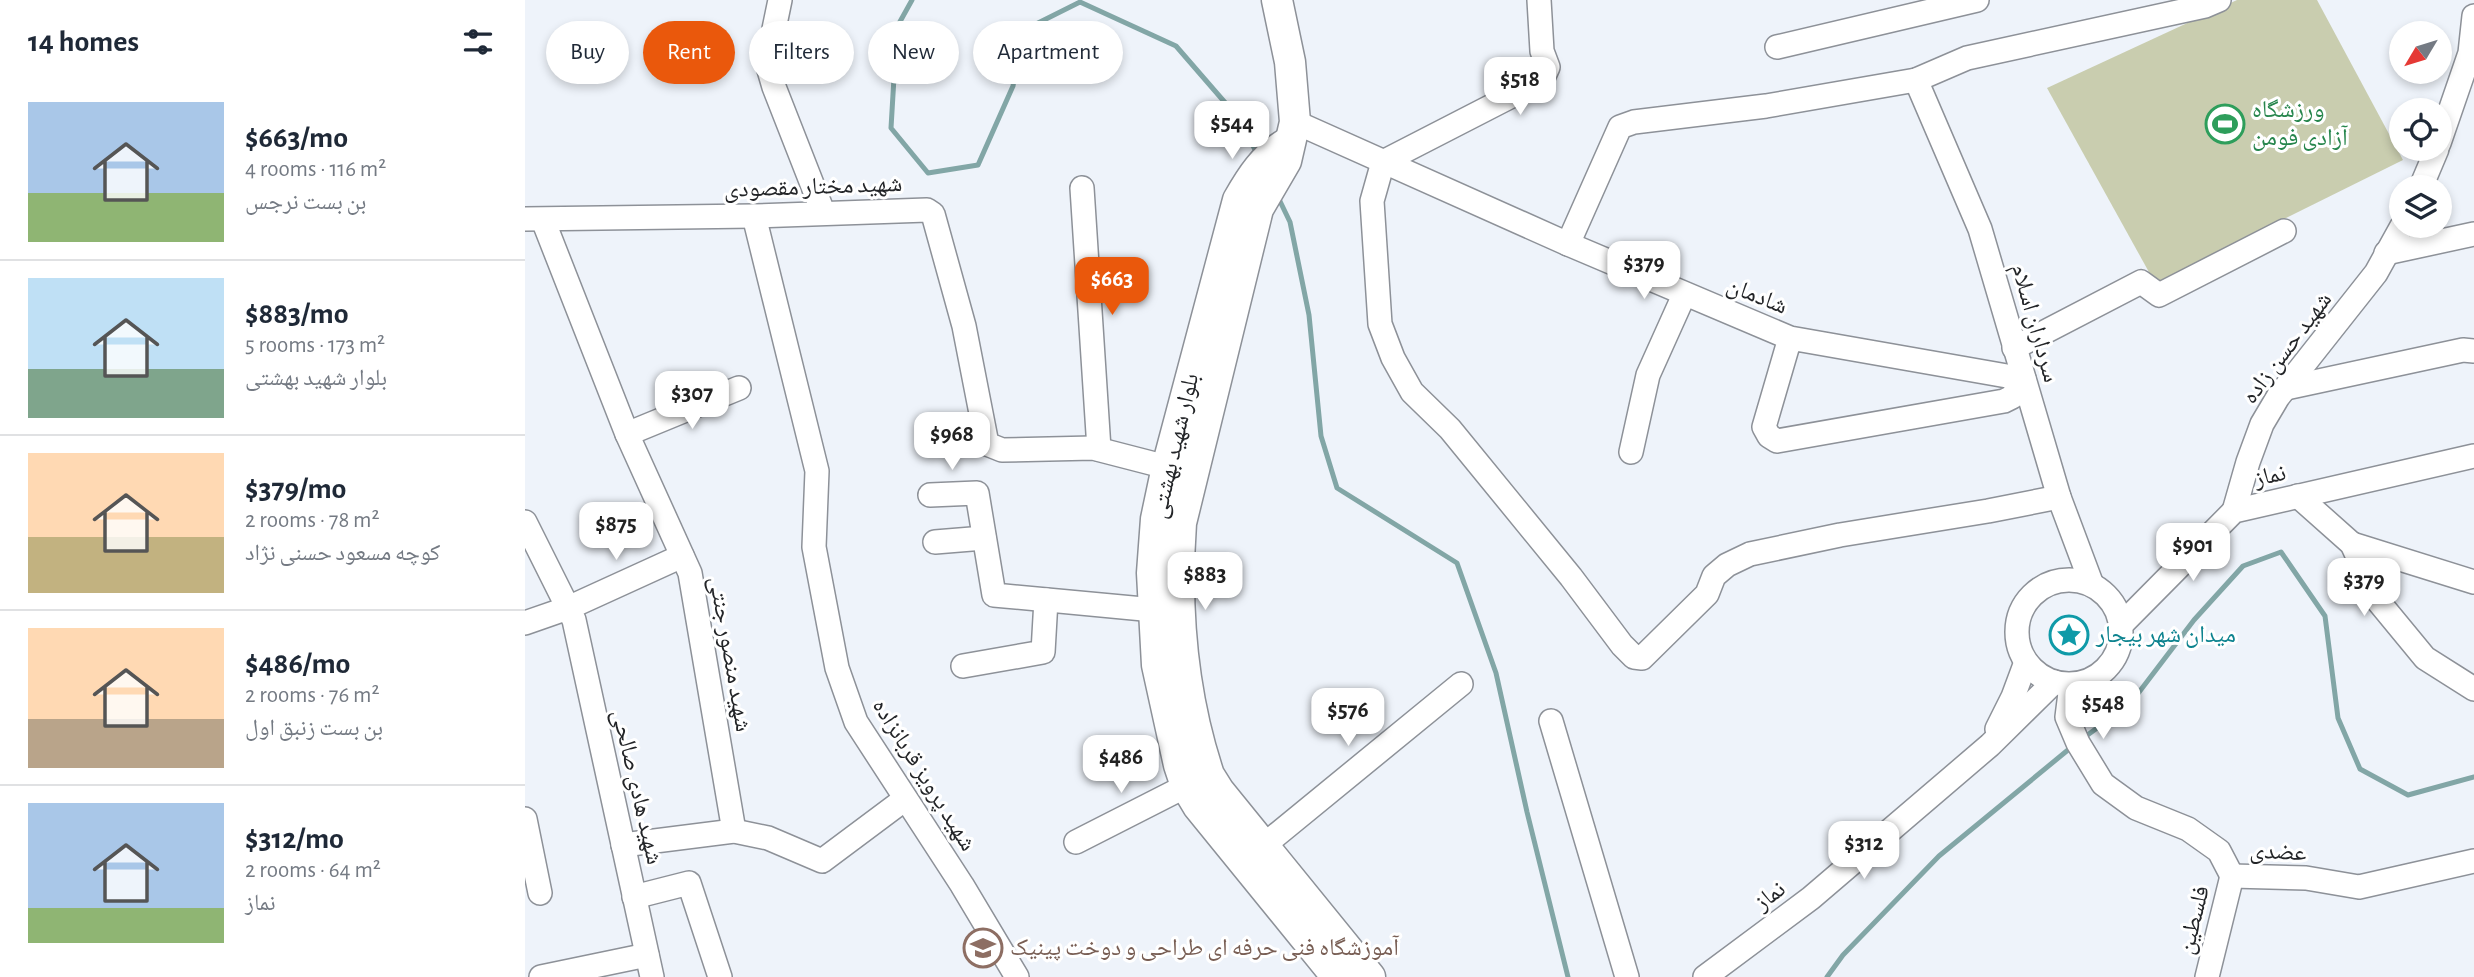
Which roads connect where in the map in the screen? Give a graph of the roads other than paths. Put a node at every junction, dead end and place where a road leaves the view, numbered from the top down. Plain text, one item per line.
1 (780, 0) edge
2 (1277, 0) edge
3 (1539, 0) edge
4 (1977, 0) edge
5 (2219, 0) edge
6 (1889, 9) edge
7 (2474, 16) edge
8 (1777, 47) dead end
9 (1916, 80) junction
10 (2452, 105) edge
11 (1285, 144) junction
12 (1383, 162) junction
13 (1081, 188) dead end
14 (823, 212) junction
15 (754, 216) junction
16 (534, 220) edge
17 (2284, 231) dead end
18 (2474, 234) edge
19 (2395, 238) edge
20 (1568, 244) junction
21 (2386, 253) junction
22 (1684, 295) junction
23 (1790, 338) junction
24 (2014, 348) junction
25 (2474, 351) edge
26 (2024, 379) junction
27 (2286, 387) junction
28 (739, 388) dead end
29 (627, 434) junction
30 (1098, 449) junction
31 (1631, 452) dead end
32 (2474, 456) edge
33 (1180, 470) junction
34 (930, 495) dead end
35 (2298, 496) junction
36 (2059, 497) junction
37 (2234, 511) junction
38 (525, 522) edge
39 (984, 538) junction
40 (935, 541) dead end
41 (2352, 544) junction
42 (683, 556) junction
43 (2474, 582) edge
44 (2092, 585) junction
45 (1046, 600) junction
46 (568, 608) junction
47 (1154, 610) junction
48 (525, 623) edge
49 (2121, 625) junction
50 (2026, 662) junction
51 (963, 666) dead end
52 (1461, 684) dead end
53 (2063, 684) junction
54 (2474, 689) edge
55 (1551, 722) dead end
56 (1990, 745) junction
57 (1186, 786) junction
58 (905, 799) junction
59 (525, 819) edge
60 (734, 831) junction
61 (1076, 842) dead end
62 (623, 845) junction
63 (1263, 846) junction
64 (2474, 861) edge
65 (2232, 876) junction
66 (540, 893) dead end
67 (634, 897) junction
68 (1321, 937) junction
69 (650, 966) edge
70 (541, 977) edge
71 (720, 977) edge
72 (1017, 977) edge
73 (1337, 977) edge
74 (1370, 977) edge
75 (1627, 977) edge
76 (1705, 977) edge
77 (2207, 977) edge

1 - 14 street
2 - 11 main road
3 - 12 street
4 - 6 street
5 - 9 street
6 - 8 street
7 - 10 street
9 - 20 street
9 - 24 street, سرداران اسلام
11 - 12 street, شادمان
11 - 33 main road, بلوار شهید بهشتی
12 - 20 street, شادمان
12 - 36 street
13 - 30 street
14 - 15 street, شهید مختار مقصودی
14 - 30 street, شهید مختار مقصودی
15 - 16 street, شهید مختار مقصودی
15 - 58 street, شهید پرویز قربانزاده
16 - 29 street, شهید منصور جنتی
17 - 24 street
18 - 21 street
19 - 21 street, شهید حسن زاده
20 - 22 street, شادمان
21 - 27 street, شهید حسن زاده
22 - 23 street, شادمان
22 - 31 street
23 - 26 street, شادمان
23 - 26 street
24 - 26 street, سرداران اسلام
25 - 27 street
26 - 36 street, سرداران اسلام
27 - 37 street, شهید حسن زاده
28 - 29 street
29 - 42 street, شهید منصور جنتی
30 - 33 street, شهید مختار مقصودی
32 - 35 street, نماز
33 - 47 main road, بلوار شهید بهشتی
33 - 63 main road, بلوار شهید بهشتی
34 - 39 street
35 - 37 street, نماز
35 - 41 street
36 - 44 street, سرداران اسلام
37 - 49 street, نماز
38 - 46 street, شهید هادی صالحی
39 - 40 street
39 - 45 street
41 - 43 street
41 - 54 street
42 - 46 street
42 - 60 street, شهید منصور جنتی
44 - 49 street
44 - 50 street
45 - 47 street
45 - 51 street
46 - 48 street
46 - 62 street, شهید هادی صالحی
47 - 57 main road, بلوار شهید بهشتی
49 - 53 street
50 - 53 street
50 - 56 street
52 - 63 street
53 - 56 street, نماز
53 - 65 street, عضدی
55 - 75 street
56 - 76 street, نماز
57 - 61 street
57 - 68 main road, بلوار شهید بهشتی
58 - 60 street
58 - 72 street, شهید پرویز قربانزاده
59 - 66 street
60 - 62 street
62 - 67 street, شهید هادی صالحی
63 - 68 main road, بلوار شهید بهشتی
64 - 65 street, عضدی
65 - 77 street, فلسطین
67 - 69 street, شهید هادی صالحی
67 - 71 street
68 - 73 main road, بلوار شهید بهشتی
68 - 74 main road, بلوار شهید بهشتی
69 - 70 street

